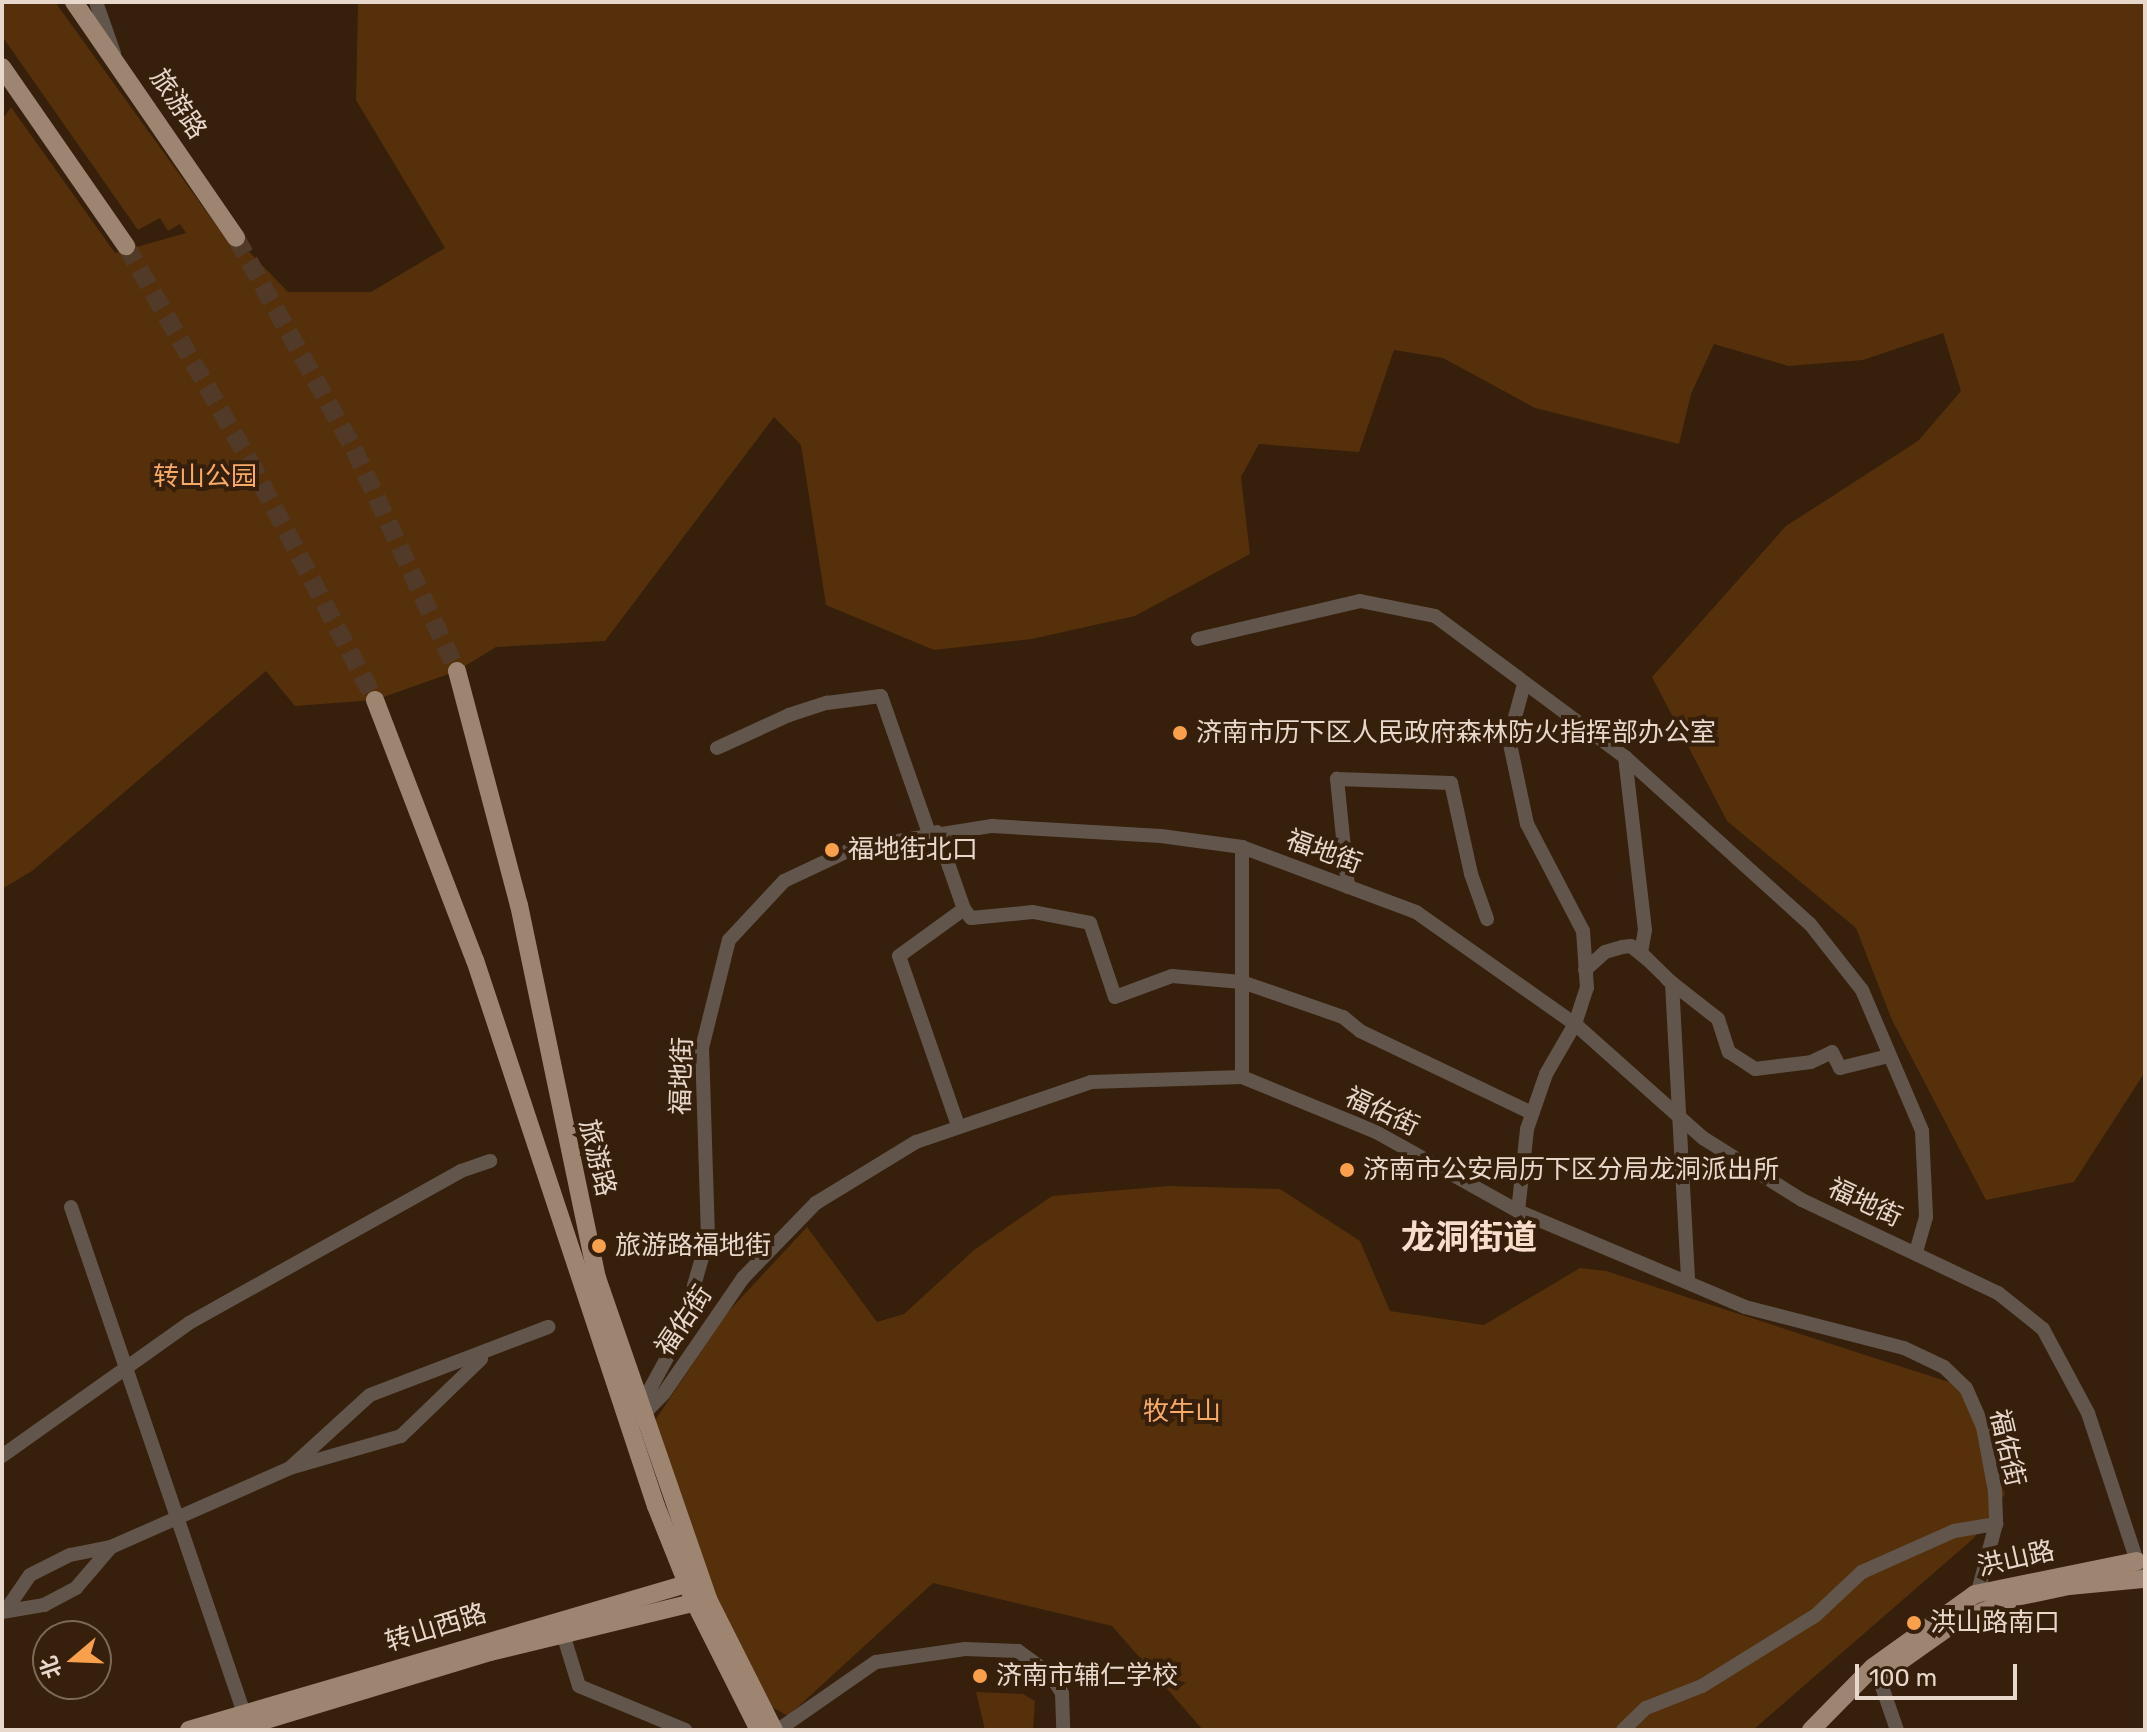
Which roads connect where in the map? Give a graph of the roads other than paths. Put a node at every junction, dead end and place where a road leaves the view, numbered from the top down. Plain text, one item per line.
1 (74, 2) edge
2 (96, 2) edge
3 (116, 57) junction
4 (2, 67) edge
5 (236, 238) tunnel mouth
6 (126, 246) tunnel mouth
7 (1198, 639) dead end
8 (457, 671) tunnel mouth
9 (1524, 684) junction
10 (375, 700) tunnel mouth
11 (717, 748) dead end
12 (1625, 757) junction
13 (933, 833) junction
14 (1242, 847) junction
15 (1348, 887) junction
16 (964, 909) junction
17 (1487, 919) dead end
18 (1641, 953) junction
19 (1585, 970) junction
20 (1242, 982) junction
21 (1672, 983) junction
22 (1575, 1024) junction
23 (1889, 1056) junction
24 (1242, 1077) junction
25 (1532, 1113) junction
26 (1683, 1120) junction
27 (958, 1125) junction
28 (490, 1161) dead end
29 (71, 1207) dead end
30 (1518, 1211) junction
31 (1916, 1252) junction
32 (1688, 1283) junction
33 (548, 1327) dead end
34 (484, 1356) junction
35 (128, 1367) junction
36 (638, 1416) junction
37 (2, 1456) edge
38 (290, 1468) junction
39 (178, 1518) junction
40 (1996, 1524) junction
41 (111, 1547) junction
42 (2140, 1570) junction
43 (698, 1591) junction
44 (1975, 1594) junction
45 (4, 1611) edge
46 (1980, 1615) junction
47 (563, 1634) junction
48 (1879, 1678) junction
49 (244, 1725) edge
50 (189, 1730) edge
51 (685, 1730) edge
52 (759, 1730) edge
53 (776, 1730) edge
54 (1063, 1730) edge
55 (1623, 1730) edge
56 (1811, 1730) edge
57 (1826, 1730) edge
58 (1897, 1730) edge

1 - 3 main road, 旅游路
2 - 3 street
3 - 5 main road, 旅游路
4 - 6 main road
7 - 9 street
8 - 36 main road, 旅游路
9 - 12 street
9 - 19 street
10 - 36 main road, 旅游路
11 - 13 street
12 - 18 street
12 - 23 street
13 - 14 street, 福地街
13 - 16 street
13 - 36 street, 福地街
14 - 15 street, 福地街
14 - 20 street
15 - 17 street
15 - 22 street, 福地街
16 - 20 street
16 - 27 street
18 - 19 street
18 - 21 street
19 - 22 street
20 - 24 street
20 - 25 street
21 - 23 street
21 - 26 street
22 - 25 street
22 - 26 street, 福地街
23 - 31 street
24 - 27 street, 福佑街
24 - 30 street, 福佑街
25 - 30 street
26 - 31 street, 福地街
26 - 32 street
27 - 36 street, 福佑街
28 - 35 street
29 - 35 street
30 - 32 street, 福佑街
31 - 42 street, 福地街
32 - 40 street, 福佑街
33 - 34 street
34 - 38 street
34 - 38 street
35 - 37 street
35 - 39 street
36 - 43 main road, 旅游路
38 - 39 street
39 - 41 street
39 - 49 street
40 - 44 street, 福佑街
40 - 55 street
41 - 45 street
41 - 45 street
42 - 44 main road, 洪山路
42 - 46 main road, 洪山路
43 - 47 main road, 转山西路
43 - 49 main road, 转山西路
43 - 52 main road, 旅游路
43 - 53 main road, 旅游路
44 - 46 street
44 - 56 main road, 洪山路
46 - 48 main road, 洪山路
47 - 49 main road, 转山西路
47 - 51 street
48 - 57 main road, 洪山路
48 - 58 street
49 - 50 main road, 转山西路
53 - 54 street

